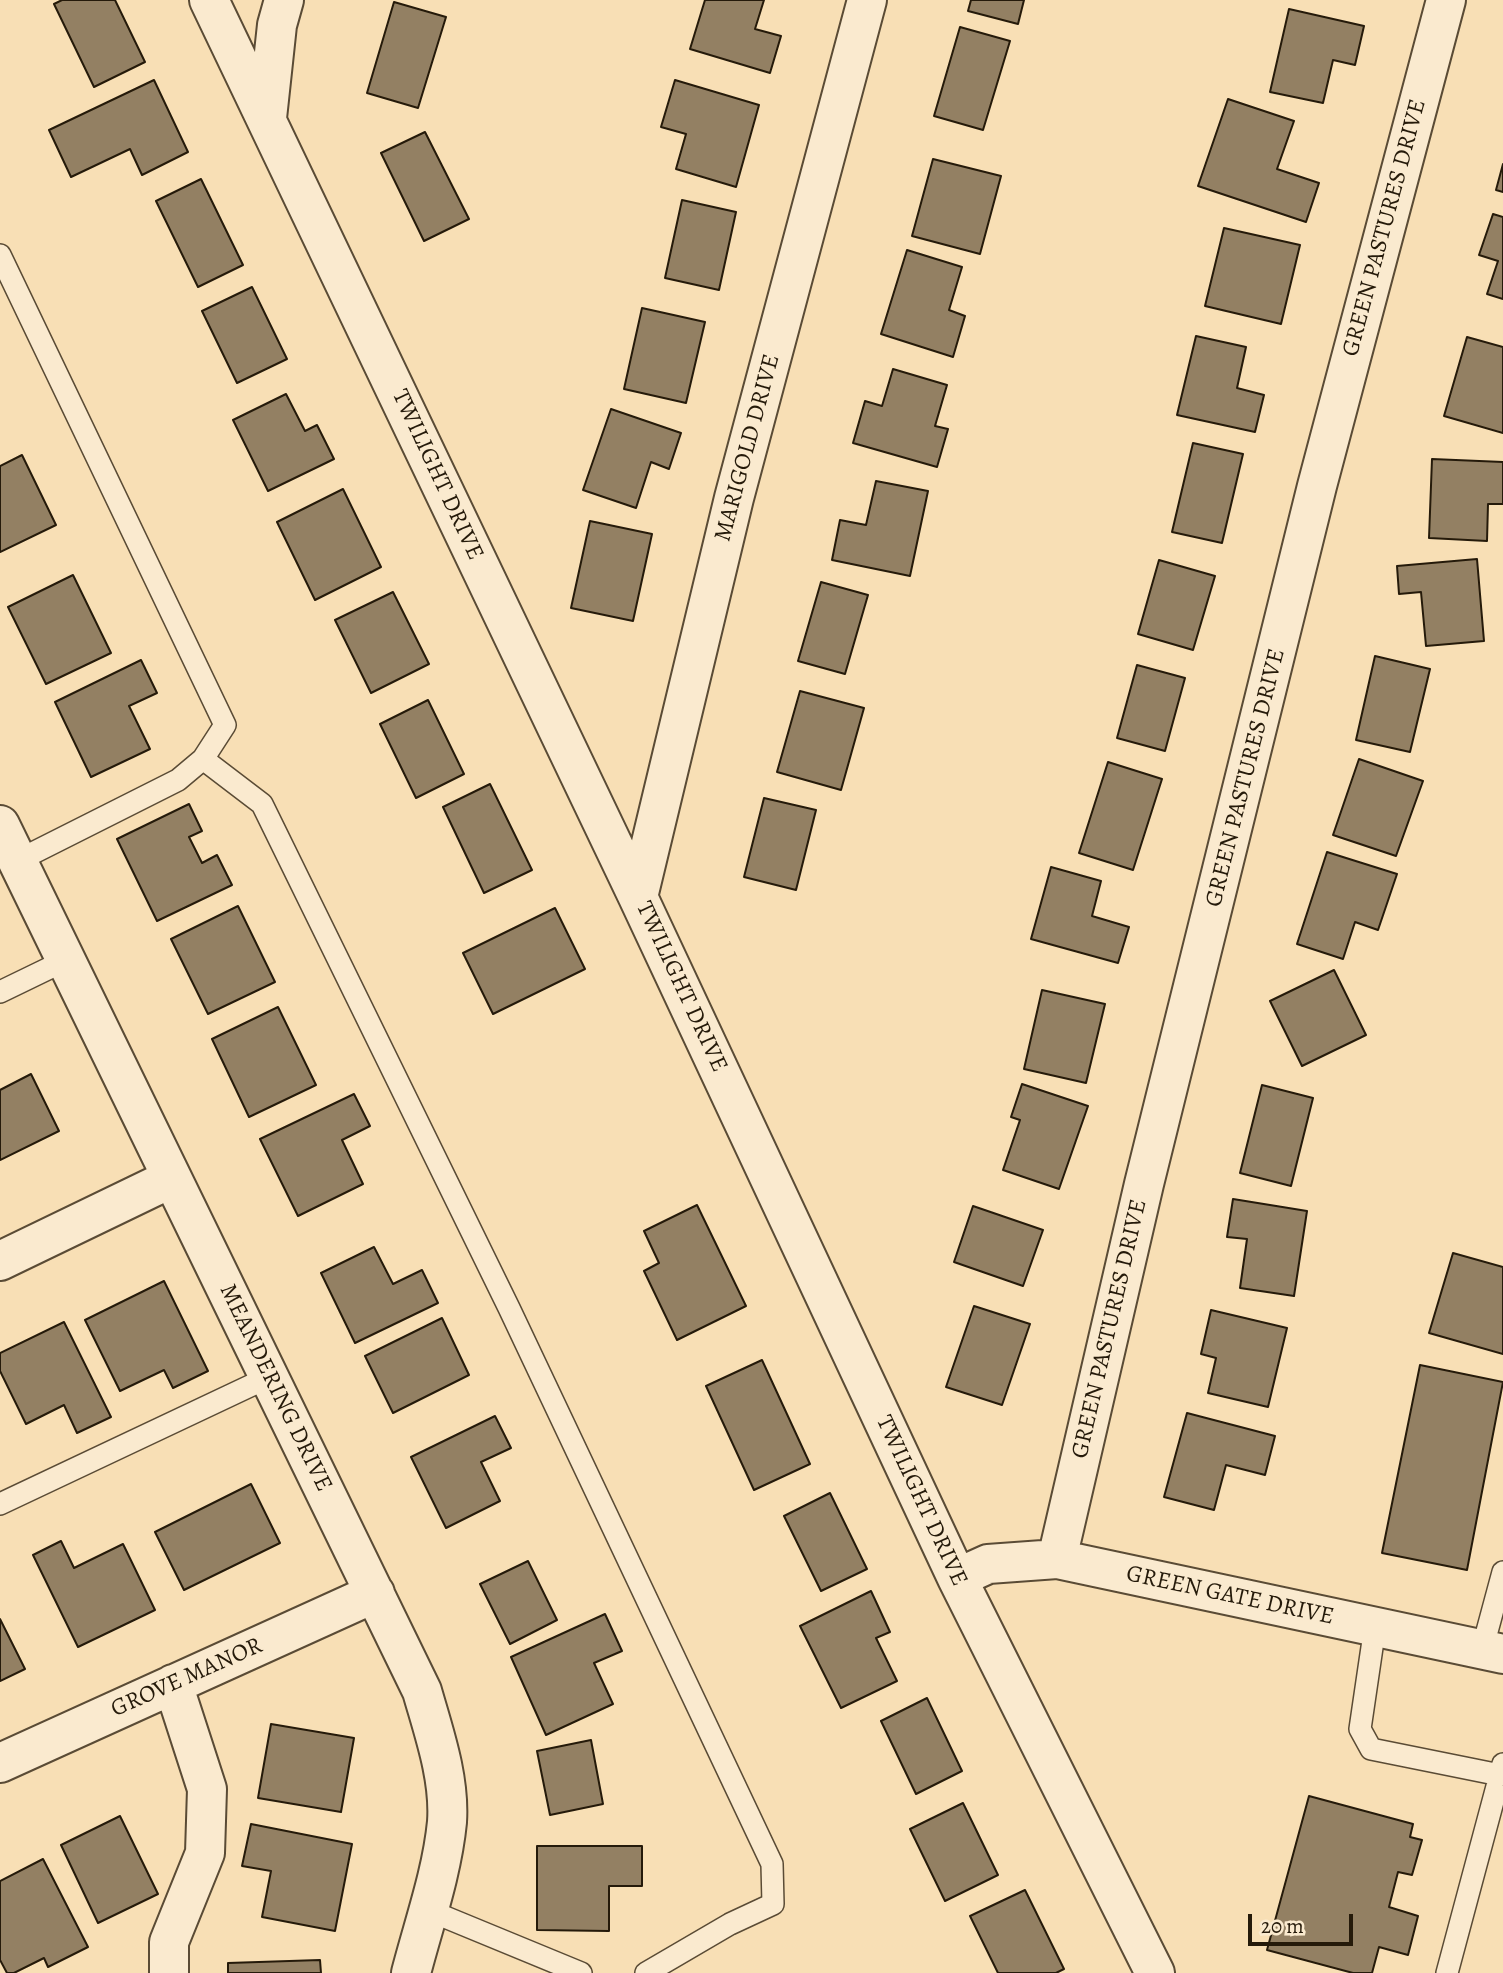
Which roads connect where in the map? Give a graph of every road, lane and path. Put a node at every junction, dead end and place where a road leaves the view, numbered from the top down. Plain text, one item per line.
1 (209, 0) edge
2 (284, 0) edge
3 (867, 0) edge
4 (1446, 0) edge
5 (267, 118) junction
6 (0, 255) edge
7 (203, 759) junction
8 (0, 825) edge
9 (17, 861) junction
10 (639, 897) junction
11 (66, 960) junction
12 (0, 992) edge
13 (172, 1178) junction
14 (0, 1261) edge
15 (269, 1377) junction
16 (0, 1504) edge
17 (1056, 1559) junction
18 (1503, 1572) edge
19 (957, 1578) junction
20 (375, 1593) junction
21 (1375, 1627) junction
22 (1492, 1652) edge
23 (173, 1684) junction
24 (0, 1763) edge
25 (1502, 1770) edge
26 (428, 1910) junction
27 (169, 1973) edge
28 (411, 1973) edge
29 (581, 1973) edge
30 (646, 1973) edge
31 (1155, 1973) edge
32 (1447, 1973) edge

1 - 5 street, TWILIGHT DRIVE
2 - 5 street
3 - 10 street, MARIGOLD DRIVE
4 - 17 street, GREEN PASTURES DRIVE
5 - 10 street, TWILIGHT DRIVE
6 - 7 lane
7 - 9 lane
7 - 30 lane
8 - 9 street, MEANDERING DRIVE
9 - 11 street, MEANDERING DRIVE
10 - 19 street, TWILIGHT DRIVE
11 - 12 lane
11 - 13 street, MEANDERING DRIVE
13 - 14 street
13 - 15 street, MEANDERING DRIVE
15 - 16 lane
15 - 20 street, MEANDERING DRIVE
17 - 19 street, GREEN GATE DRIVE
17 - 21 street, GREEN GATE DRIVE
18 - 22 lane
19 - 31 street, TWILIGHT DRIVE
20 - 23 street, GROVE MANOR
20 - 26 street, MEANDERING DRIVE
21 - 22 street, GREEN GATE DRIVE
21 - 25 lane
23 - 24 street, GROVE MANOR
23 - 27 street
25 - 32 lane
26 - 28 street, MEANDERING DRIVE
26 - 29 lane

